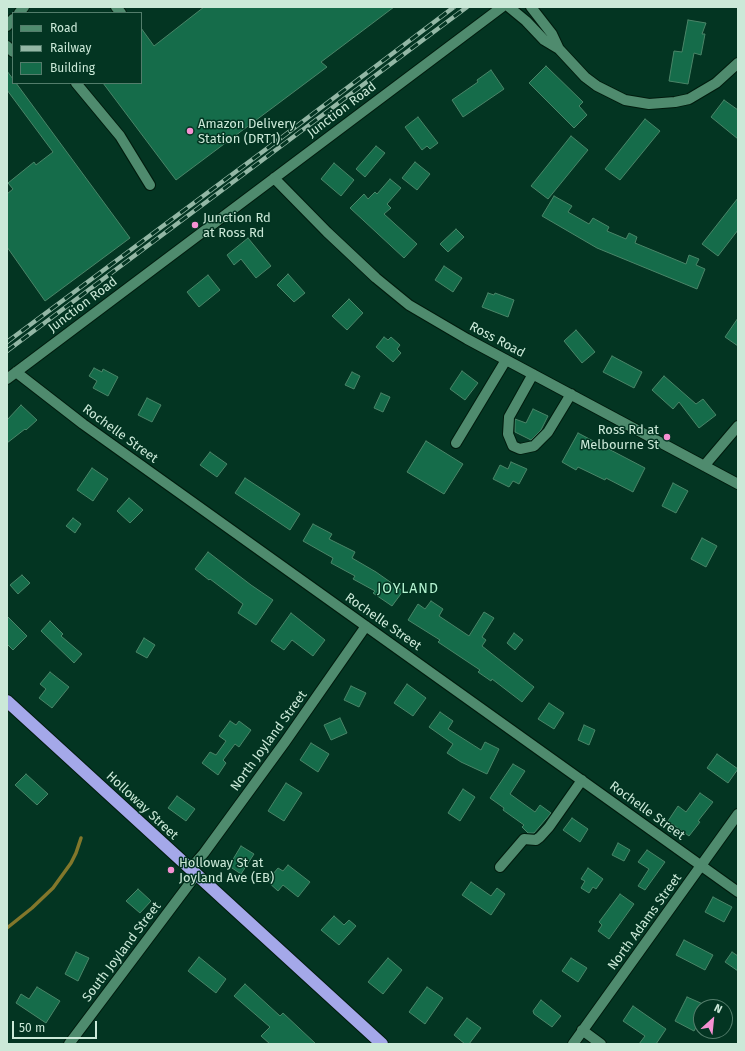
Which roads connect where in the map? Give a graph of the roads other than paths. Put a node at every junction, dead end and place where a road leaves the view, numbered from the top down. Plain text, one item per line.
1 (502, 7) edge
2 (509, 7) edge
3 (531, 7) edge
4 (559, 49) junction
5 (738, 63) edge
6 (77, 84) edge
7 (274, 178) junction
8 (150, 185) dead end
9 (506, 360) junction
10 (16, 372) junction
11 (533, 374) junction
12 (7, 379) edge
13 (571, 394) junction
14 (738, 426) edge
15 (456, 443) dead end
16 (704, 466) junction
17 (738, 484) edge
18 (366, 626) junction
19 (7, 701) edge
20 (582, 780) junction
21 (738, 814) edge
22 (702, 866) junction
23 (500, 867) dead end
24 (193, 872) junction
25 (738, 892) edge
26 (582, 1030) junction
27 (69, 1044) edge
28 (382, 1044) edge
29 (573, 1044) edge
30 (601, 1044) edge

1 - 7 street, Junction Road
2 - 4 street
3 - 4 street
4 - 5 street
6 - 8 street
7 - 9 street, Ross Road
7 - 10 street, Junction Road
9 - 11 street, Ross Road
9 - 15 street
10 - 12 street, Junction Road
10 - 18 street, Rochelle Street
11 - 13 street, Ross Road
11 - 13 street
13 - 16 street, Ross Road
14 - 16 street
16 - 17 street, Ross Road
18 - 20 street, Rochelle Street
18 - 24 street, North Joyland Street
19 - 24 highway, Holloway Street
20 - 22 street, Rochelle Street
20 - 23 street
21 - 22 street, North Adams Street
22 - 25 street, Rochelle Street
22 - 26 street, North Adams Street
24 - 27 street, South Joyland Street
24 - 28 highway, Holloway Street
26 - 29 street, North Adams Street
26 - 30 street

